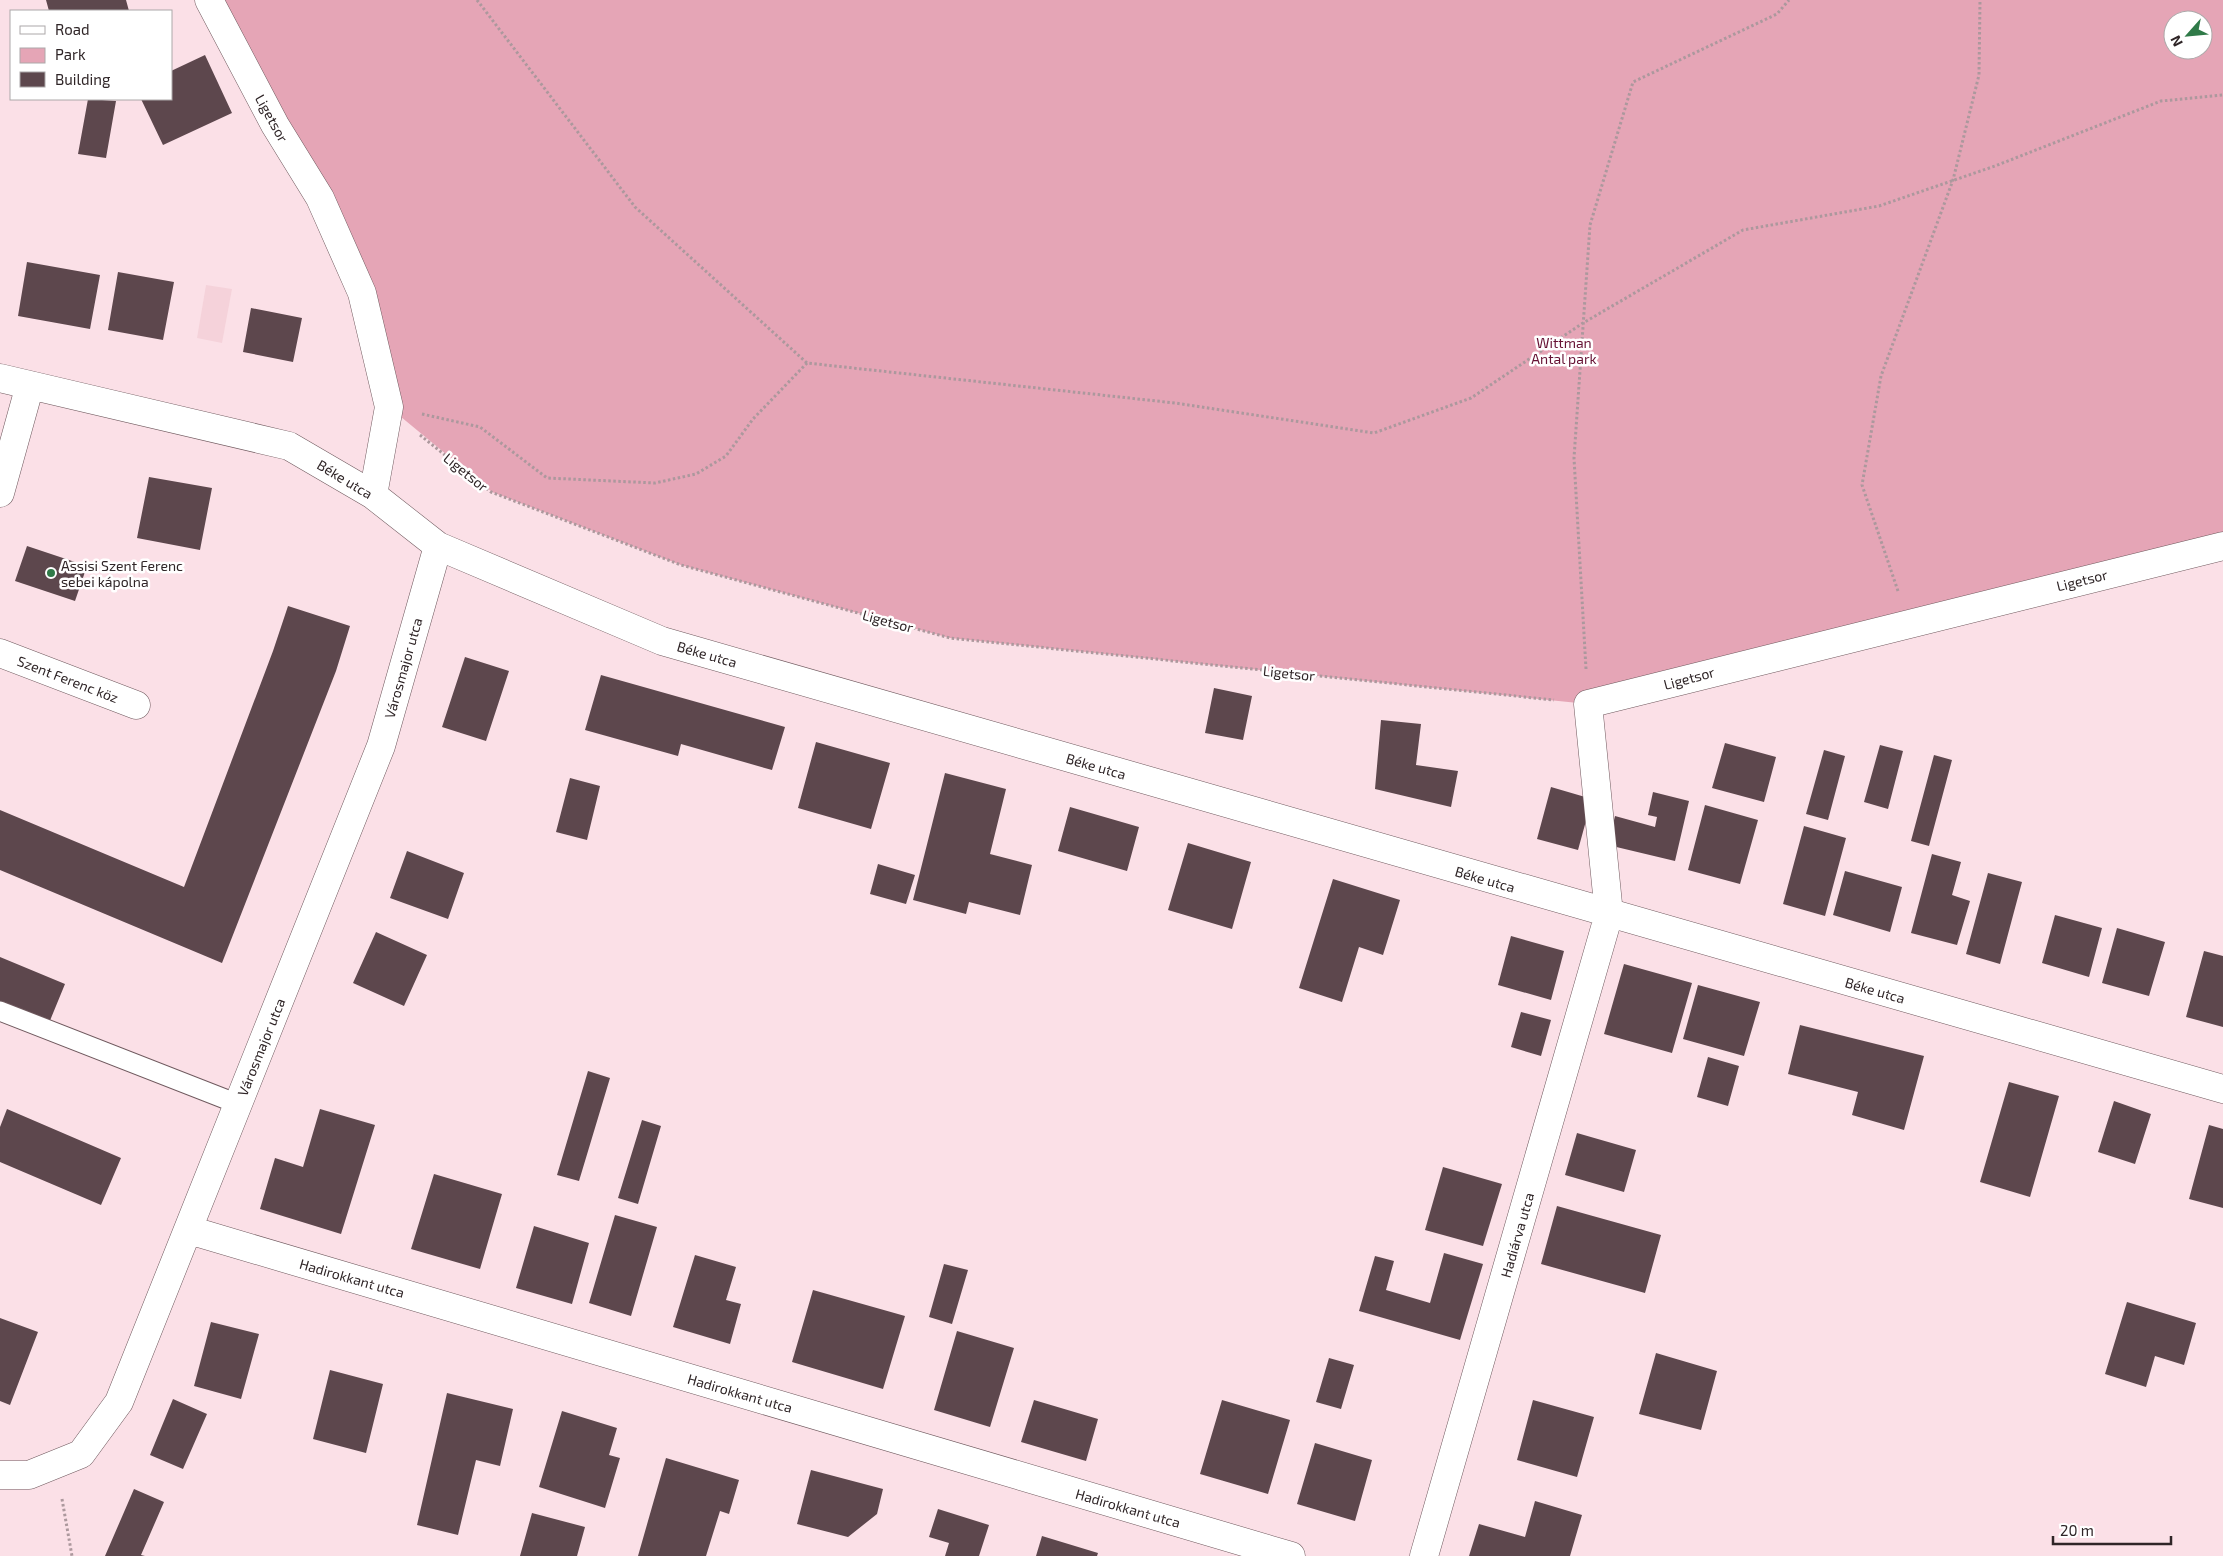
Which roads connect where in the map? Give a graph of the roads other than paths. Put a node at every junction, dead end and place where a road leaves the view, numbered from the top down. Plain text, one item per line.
1 (209, 0) edge
2 (0, 378) edge
3 (30, 385) junction
4 (0, 493) edge
5 (373, 494) junction
6 (438, 546) junction
7 (2223, 546) edge
8 (0, 653) edge
9 (136, 705) dead end
10 (1609, 914) junction
11 (0, 1010) edge
12 (2223, 1089) edge
13 (238, 1104) junction
14 (188, 1230) junction
15 (0, 1475) edge
16 (1291, 1556) edge
17 (1424, 1556) edge

1 - 5 street, Ligetsor
2 - 3 street, Béke utca
3 - 4 street
3 - 5 street, Béke utca
5 - 6 street, Béke utca
6 - 10 street, Béke utca
6 - 13 street, Városmajor utca
7 - 10 street, Ligetsor
8 - 9 street, Szent Ferenc köz
10 - 12 street, Béke utca
10 - 17 street, Hadiárva utca
11 - 13 lane
13 - 14 street, Városmajor utca
14 - 15 street, Városmajor utca
14 - 16 street, Hadirokkant utca

